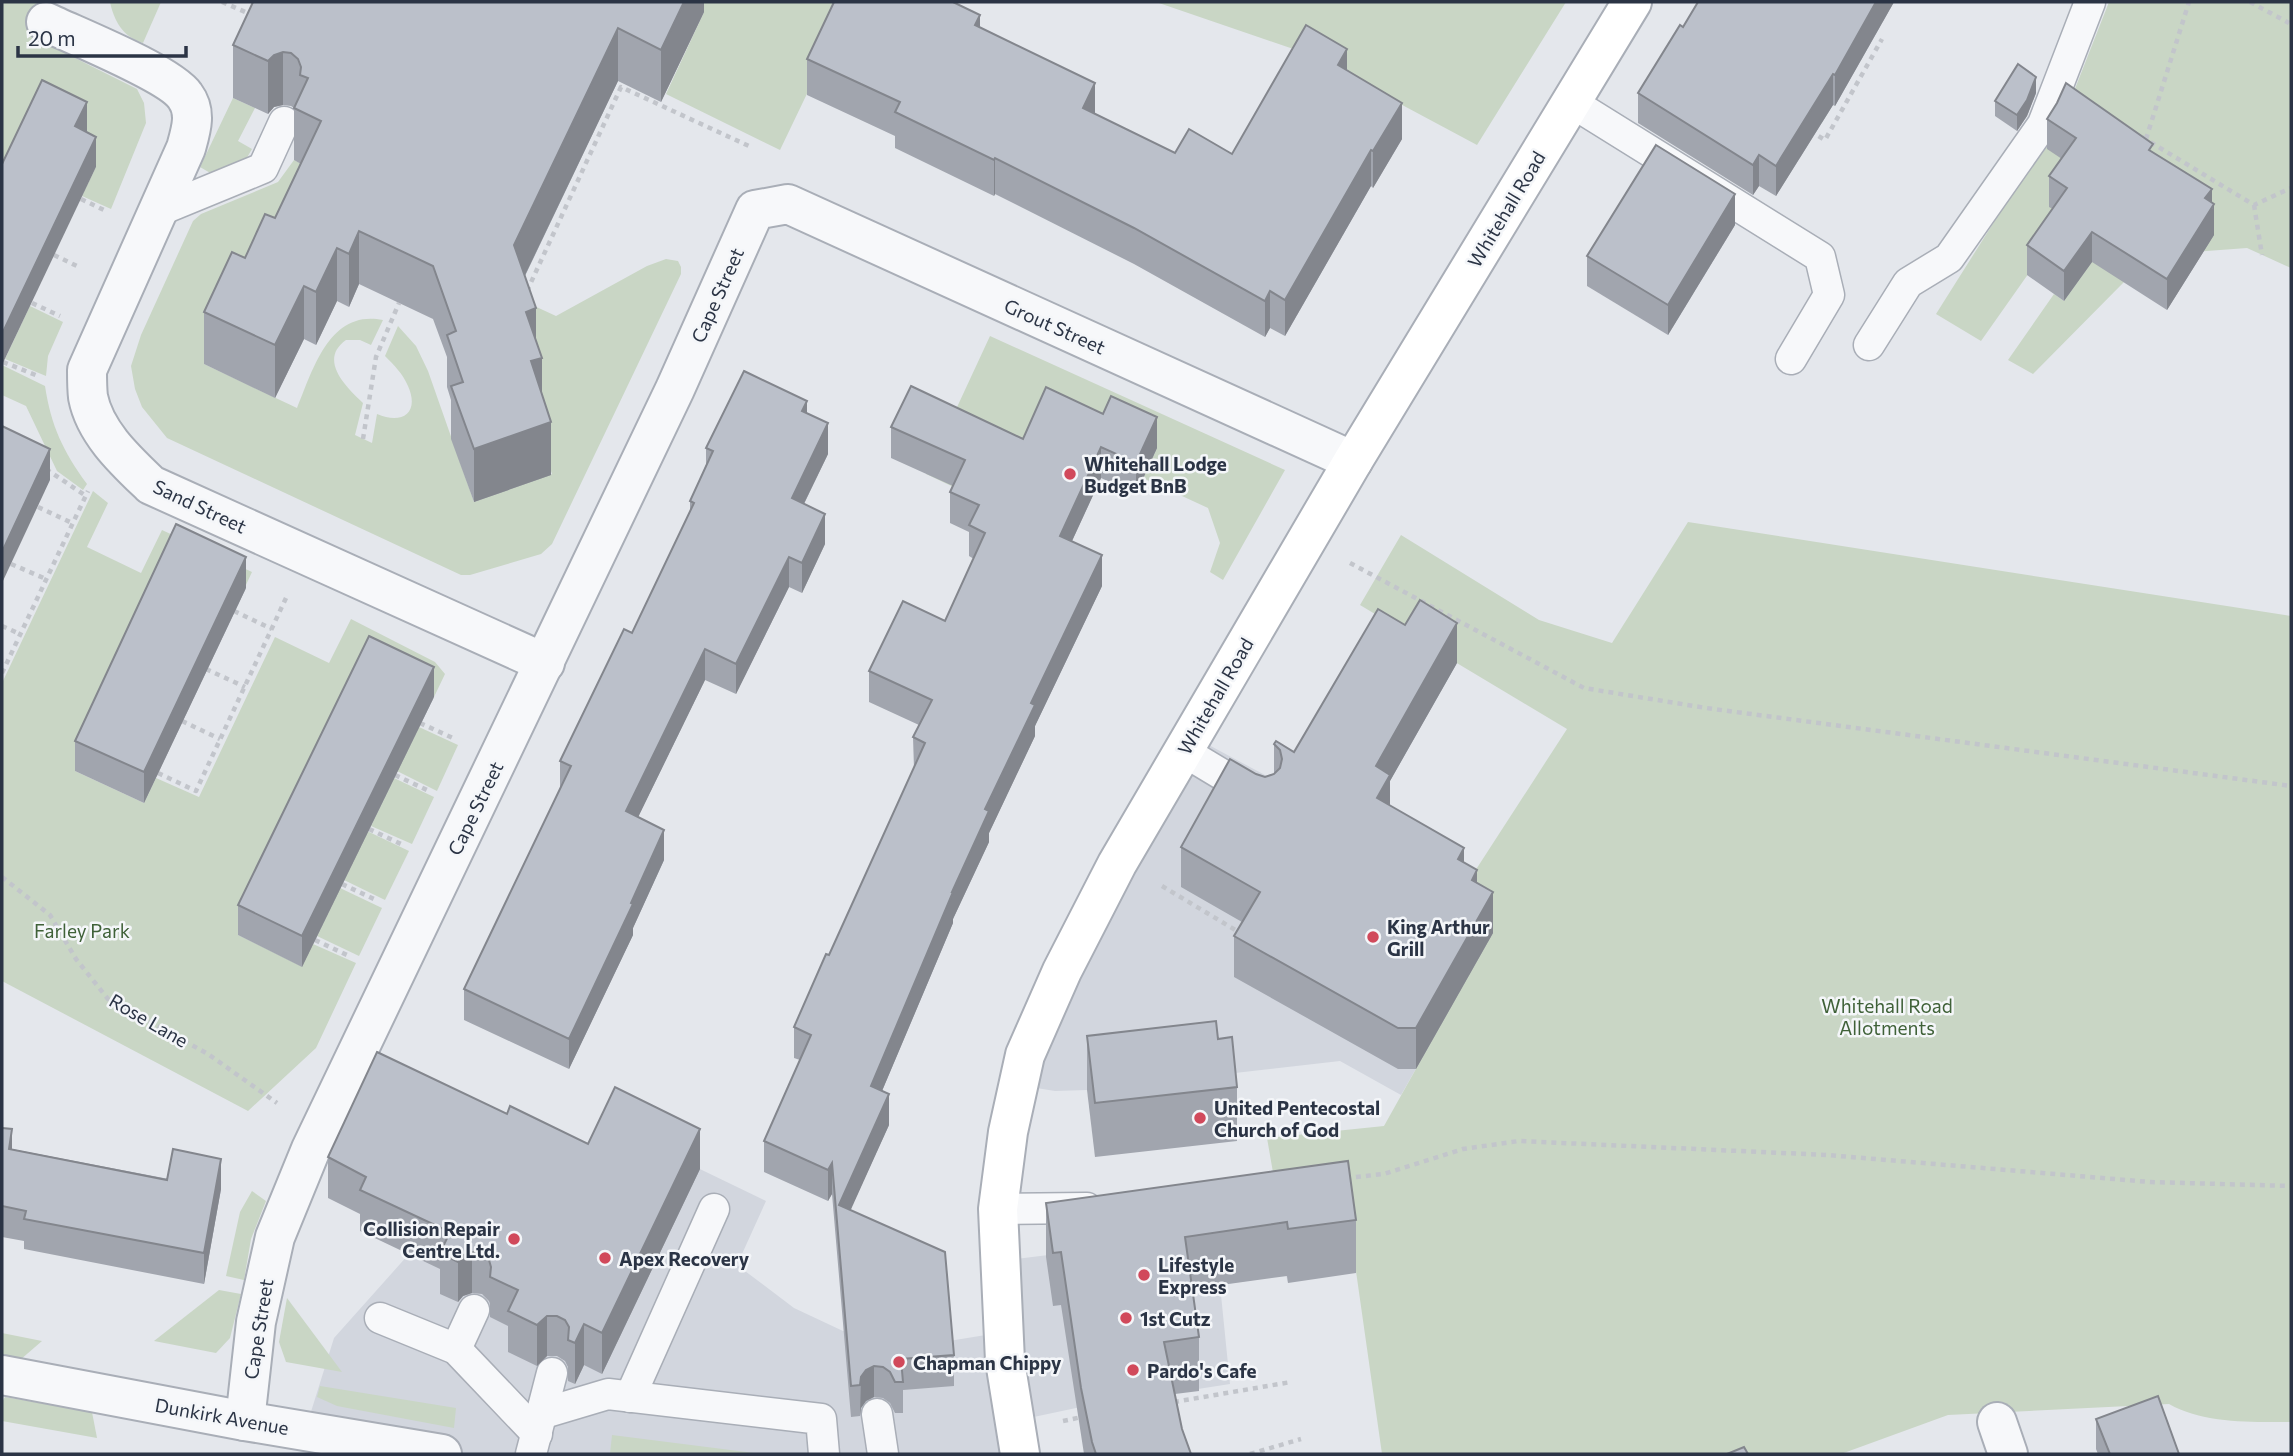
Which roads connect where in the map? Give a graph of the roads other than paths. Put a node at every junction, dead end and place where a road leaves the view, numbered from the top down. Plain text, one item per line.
1 (1632, 2) edge
2 (2090, 2) edge
3 (46, 22) dead end
4 (1571, 102) junction
5 (284, 122) dead end
6 (755, 210) joint
7 (156, 212) junction
8 (1869, 345) dead end
9 (1791, 359) dead end
10 (1353, 461) junction
11 (545, 663) junction
12 (1183, 751) junction
13 (1265, 800) edge
14 (1112, 1208) edge
15 (714, 1209) dead end
16 (998, 1209) junction
17 (474, 1310) dead end
18 (380, 1318) dead end
19 (456, 1349) junction
20 (552, 1373) dead end
21 (2, 1375) edge
22 (630, 1397) junction
23 (877, 1414) dead end
24 (245, 1421) junction
25 (536, 1434) edge
26 (442, 1454) edge
27 (824, 1454) edge
28 (883, 1454) edge
29 (1020, 1454) edge

1 - 4 main road, Whitehall Road
2 - 8 lane
3 - 7 street, Sand Street
4 - 9 lane
4 - 10 main road, Whitehall Road
5 - 7 lane
6 - 10 street, Grout Street
6 - 11 street, Cape Street
7 - 11 street, Sand Street
10 - 12 main road, Whitehall Road
11 - 24 street, Cape Street
12 - 13 lane
12 - 16 main road, Whitehall Road
14 - 16 lane
15 - 22 lane
16 - 29 main road, Whitehall Road
17 - 19 lane
18 - 19 lane
19 - 25 lane
20 - 25 lane
21 - 24 street, Dunkirk Avenue
22 - 25 lane
22 - 27 lane
23 - 28 lane
24 - 26 street, Dunkirk Avenue

